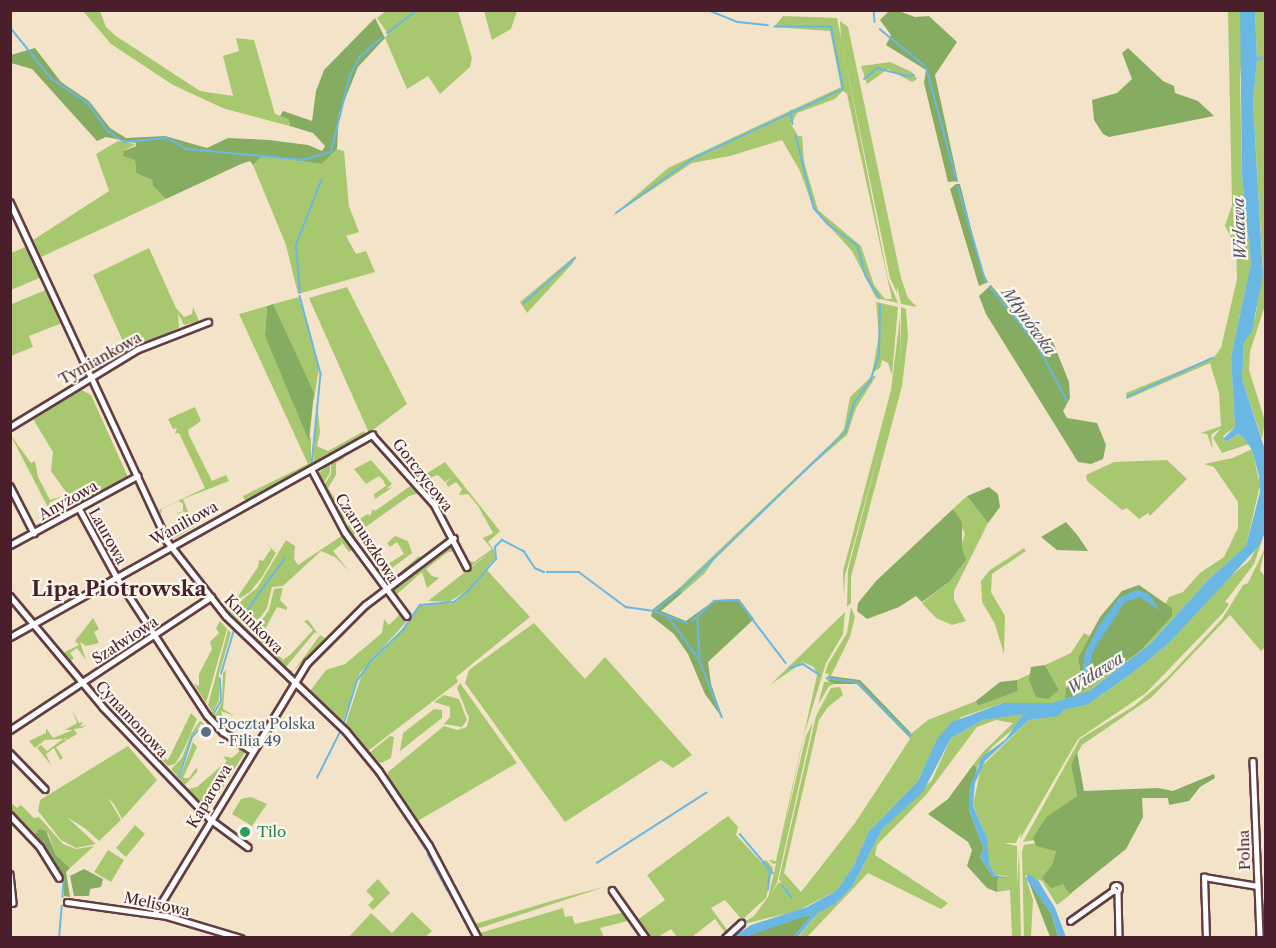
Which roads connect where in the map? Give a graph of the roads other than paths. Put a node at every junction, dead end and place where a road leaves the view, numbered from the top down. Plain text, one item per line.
1 (10, 202) edge
2 (208, 322) dead end
3 (90, 376) junction
4 (10, 427) edge
5 (372, 435) joint
6 (312, 470) junction
7 (136, 477) junction
8 (10, 486) edge
9 (79, 508) junction
10 (34, 533) junction
11 (454, 538) junction
12 (170, 544) junction
13 (10, 545) edge
14 (467, 567) dead end
15 (116, 576) junction
16 (386, 588) junction
17 (10, 596) edge
18 (211, 597) junction
19 (407, 616) dead end
20 (34, 624) junction
21 (155, 635) junction
22 (10, 637) edge
23 (293, 681) junction
24 (82, 683) junction
25 (10, 730) edge
26 (251, 750) junction
27 (10, 753) edge
28 (1253, 761) dead end
29 (45, 789) dead end
30 (11, 817) edge
31 (210, 819) junction
32 (248, 847) dead end
33 (10, 874) edge
34 (59, 878) dead end
35 (1266, 879) edge
36 (1257, 883) junction
37 (612, 890) dead end
38 (67, 902) dead end
39 (13, 903) dead end
40 (155, 913) junction
41 (1070, 921) dead end
42 (1266, 921) edge
43 (1259, 922) junction
44 (741, 923) dead end
45 (241, 938) edge
46 (478, 938) edge
47 (646, 938) edge
48 (725, 938) edge
49 (1119, 938) edge
50 (1206, 938) edge
51 (1260, 938) edge

1 - 3 street, Kminkowa
2 - 3 street, Tymiankowa
3 - 4 street, Tymiankowa
3 - 7 street, Kminkowa
5 - 6 street, Waniliowa
5 - 11 street, Gorczycowa
6 - 12 street, Waniliowa
6 - 16 street, Czarnuszkowa
7 - 9 street, Anyżowa
7 - 12 street, Kminkowa
8 - 10 street
9 - 10 street, Anyżowa
9 - 15 street, Laurowa
10 - 13 street, Anyżowa
11 - 14 street, Gorczycowa
11 - 16 street, Kaparowa
12 - 15 street, Waniliowa
12 - 18 street, Kminkowa
15 - 20 street, Waniliowa
15 - 21 street, Laurowa
16 - 19 street, Czarnuszkowa
16 - 23 street, Kaparowa
17 - 20 street, Cynamonowa
18 - 21 street, Szałwiowa
18 - 23 street, Kminkowa
20 - 22 street, Waniliowa
20 - 24 street, Cynamonowa
21 - 24 street, Szałwiowa
21 - 26 street, Laurowa
23 - 26 street, Kaparowa
23 - 46 street, Kminkowa
24 - 25 street, Szałwiowa
24 - 31 street, Cynamonowa
26 - 31 street, Kaparowa
27 - 29 street
28 - 36 street, Polna
30 - 34 street
31 - 32 street, Cynamonowa
31 - 40 street, Kaparowa
33 - 39 street
35 - 36 street
36 - 43 street, Polna
36 - 50 street
37 - 47 street
38 - 40 street, Melisowa
40 - 45 street, Melisowa
41 - 49 street
42 - 43 street
43 - 51 street, Polna
44 - 48 street

